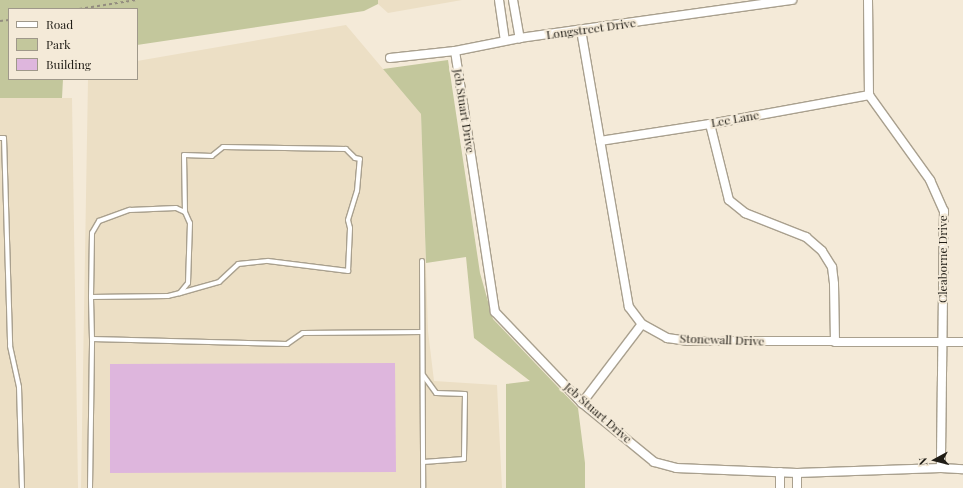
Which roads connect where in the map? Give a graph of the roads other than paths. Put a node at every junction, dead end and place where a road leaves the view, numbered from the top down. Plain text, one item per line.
1 (499, 0) edge
2 (513, 0) edge
3 (792, 0) edge
4 (868, 0) edge
5 (581, 30) junction
6 (520, 38) junction
7 (506, 41) junction
8 (455, 51) junction
9 (390, 58) dead end
10 (869, 95) junction
11 (710, 124) junction
12 (0, 138) edge
13 (600, 141) junction
14 (185, 212) junction
15 (0, 215) edge
16 (5, 215) junction
17 (422, 261) dead end
18 (180, 293) junction
19 (91, 297) junction
20 (642, 324) junction
21 (422, 332) junction
22 (92, 339) junction
23 (835, 342) junction
24 (963, 342) edge
25 (943, 343) junction
26 (423, 375) junction
27 (582, 403) junction
28 (424, 462) junction
29 (941, 468) junction
30 (963, 469) edge
31 (780, 472) junction
32 (797, 473) junction
33 (22, 488) edge
34 (90, 488) edge
35 (423, 488) edge
36 (780, 488) edge
37 (797, 488) edge

1 - 7 street
2 - 6 street
3 - 5 street, Longstreet Drive
4 - 10 street
5 - 6 street, Longstreet Drive
5 - 13 street, Stonewall Drive
6 - 7 street, Longstreet Drive
7 - 8 street, Longstreet Drive
8 - 9 street, Longstreet Drive
8 - 27 street, Jeb Stuart Drive
10 - 11 street, Lee Lane
10 - 25 street, Cleaborne Drive
11 - 13 street, Lee Lane
11 - 23 street
12 - 16 lane
13 - 20 street, Stonewall Drive
14 - 18 lane
14 - 18 lane
14 - 19 lane
15 - 16 lane
16 - 33 lane
17 - 21 lane
18 - 19 lane
19 - 22 lane
20 - 23 street, Stonewall Drive
20 - 27 street
21 - 22 lane
21 - 26 lane
22 - 34 lane
23 - 25 street, Stonewall Drive
24 - 25 street, Stonewall Drive
25 - 29 street, Cleaborne Drive
26 - 28 lane
26 - 28 lane
27 - 31 street, Jeb Stuart Drive
28 - 35 lane
29 - 30 street, Jeb Stuart Drive
29 - 32 street, Jeb Stuart Drive
31 - 32 street, Jeb Stuart Drive
31 - 36 street
32 - 37 street

